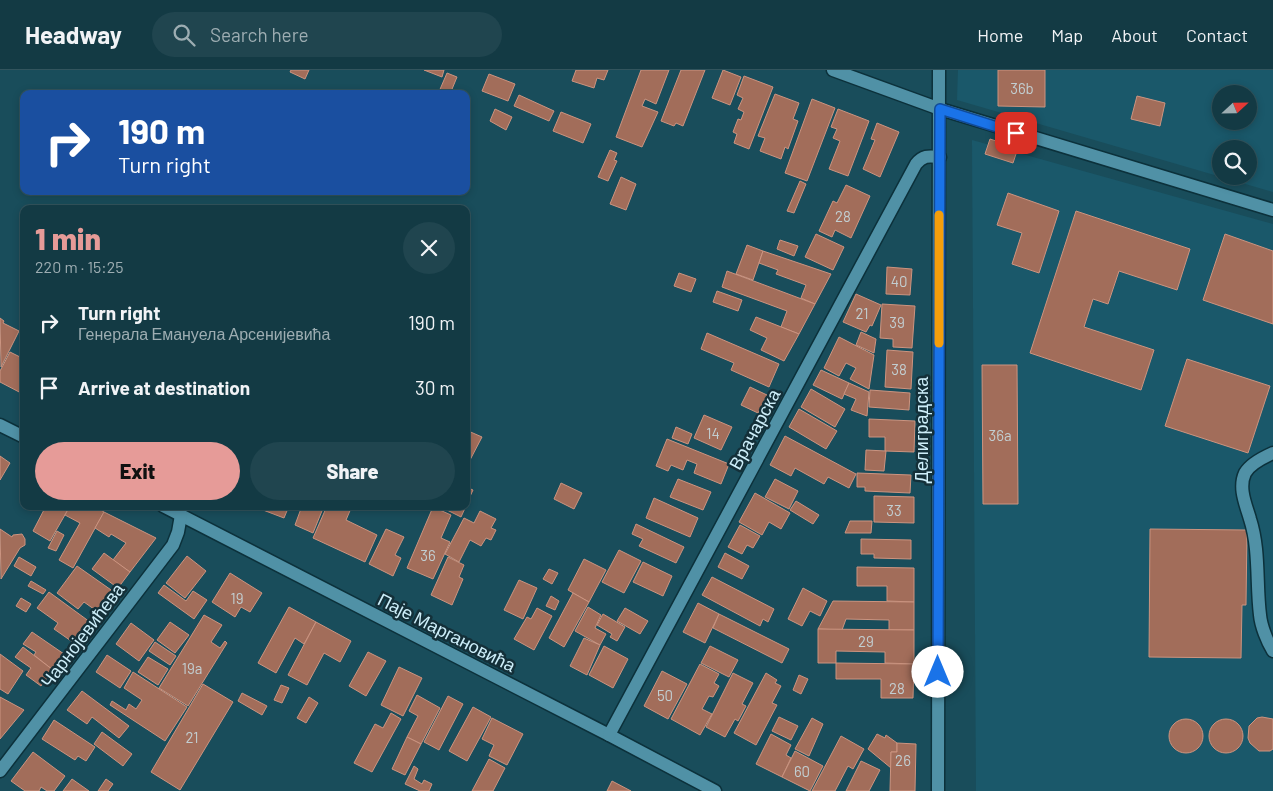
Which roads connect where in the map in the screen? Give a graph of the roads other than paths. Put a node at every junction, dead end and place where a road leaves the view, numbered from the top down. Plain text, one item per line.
1 (833, 70) edge
2 (940, 70) edge
3 (940, 109) junction
4 (940, 156) junction
5 (1273, 210) edge
6 (0, 425) edge
7 (20, 435) edge
8 (1273, 453) edge
9 (171, 510) edge
10 (181, 515) junction
11 (1273, 651) edge
12 (609, 735) junction
13 (0, 771) edge
14 (714, 791) edge
15 (938, 791) edge

1 - 3 street
2 - 3 street, Делиградска
3 - 4 street, Делиградска
3 - 5 street
4 - 12 street, Врачарска
4 - 15 street, Делиградска
6 - 7 street
8 - 11 street
9 - 10 street, Паје Маргановића
10 - 12 street, Паје Маргановића
10 - 13 street, Чарнојевићева
12 - 14 street, Паје Маргановића

